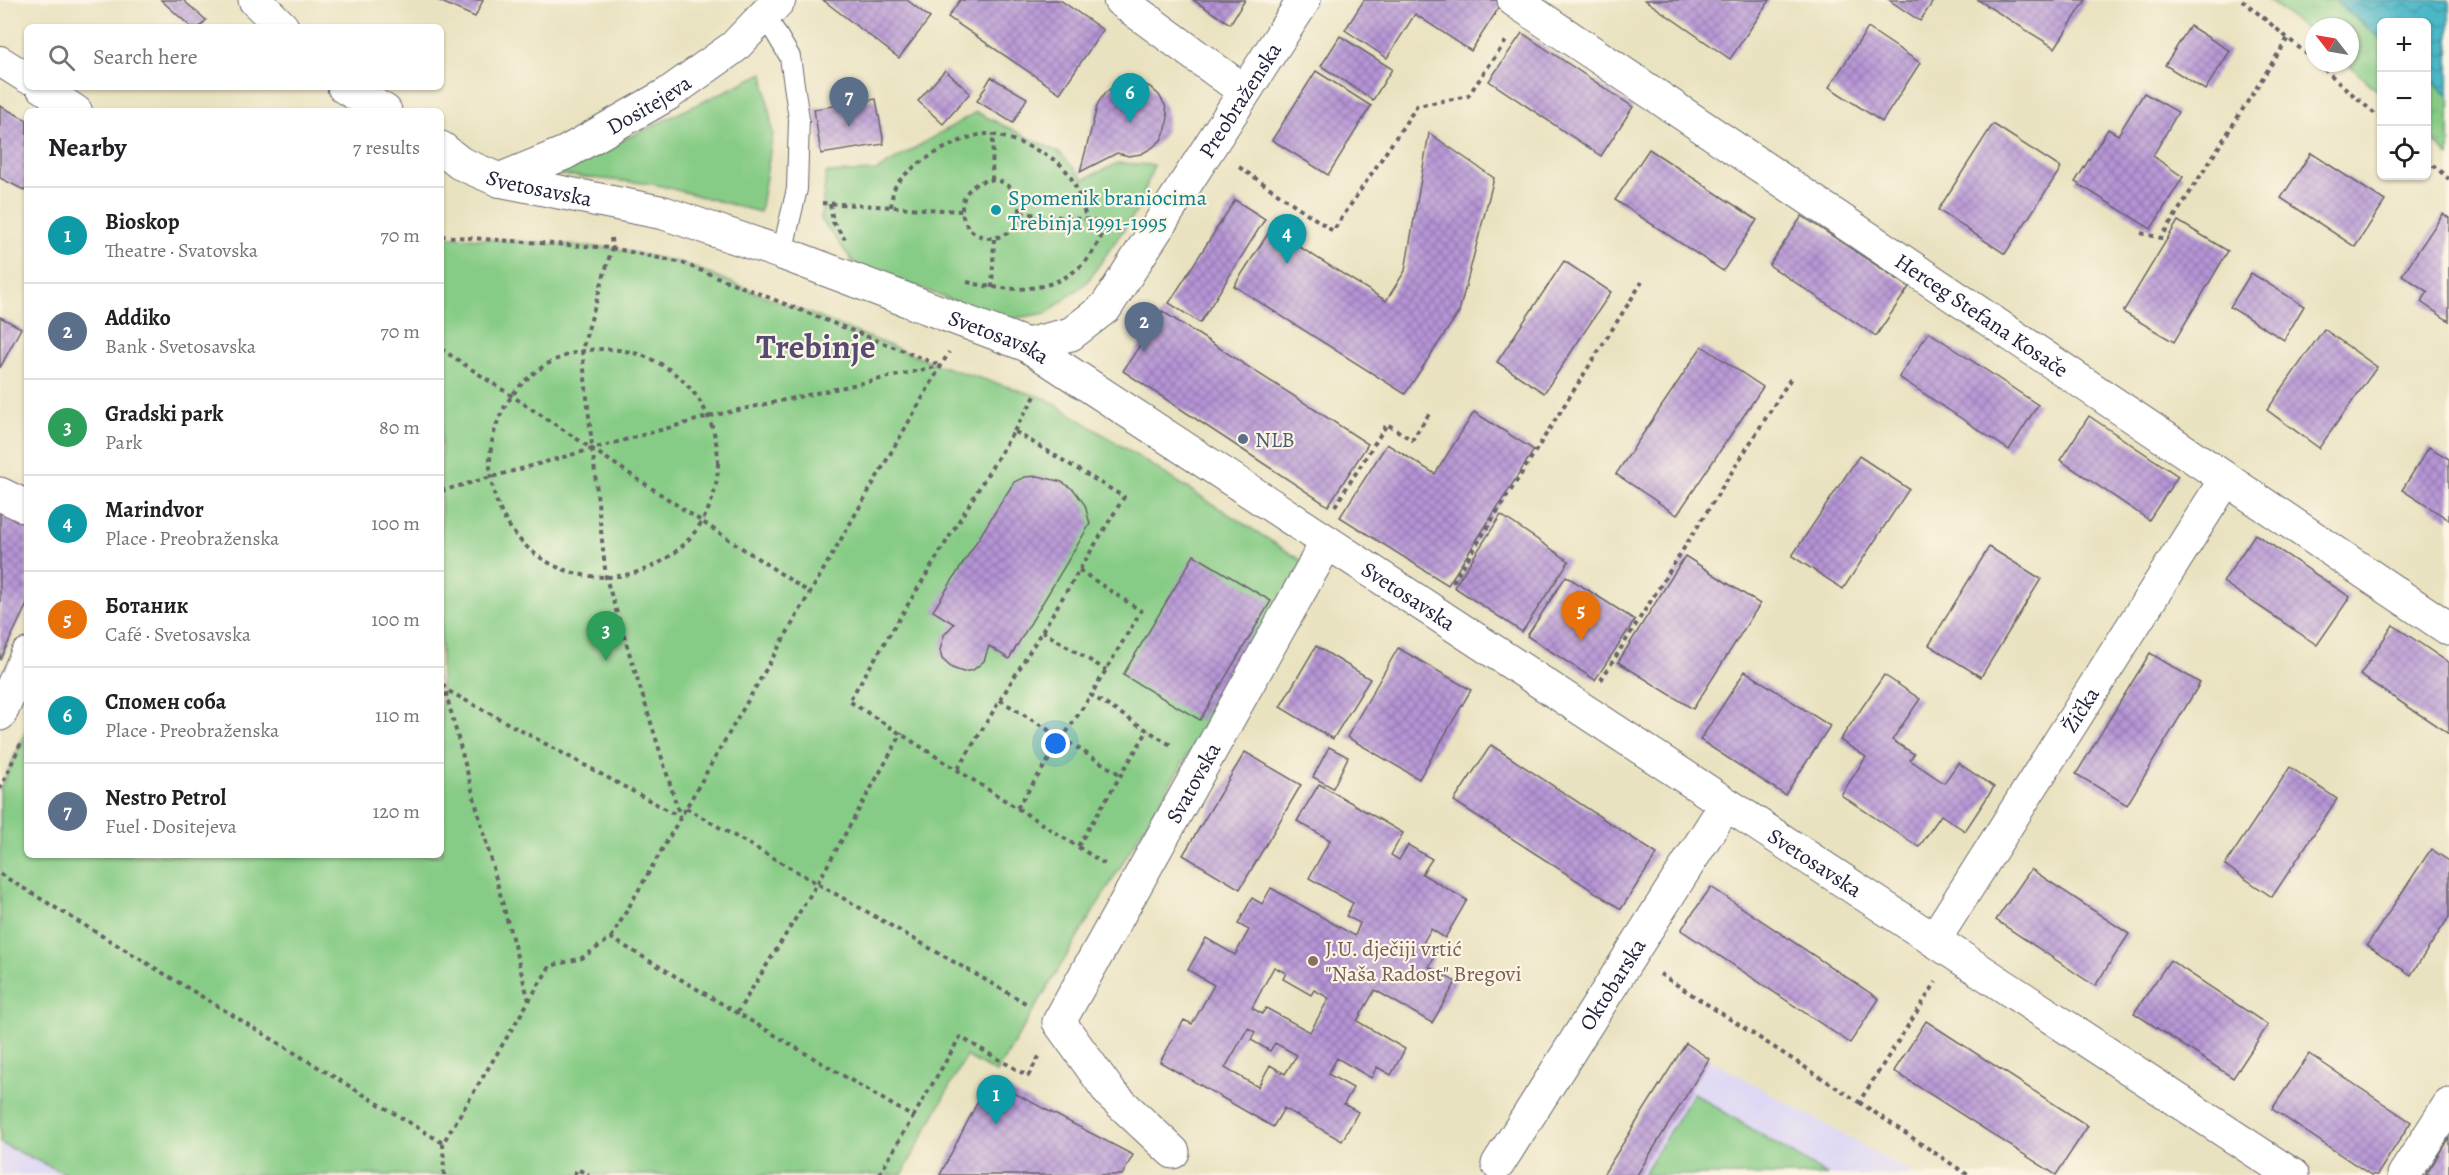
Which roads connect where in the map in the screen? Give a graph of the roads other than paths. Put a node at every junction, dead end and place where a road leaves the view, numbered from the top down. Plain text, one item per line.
1 (255, 0) edge
2 (1120, 0) edge
3 (1304, 0) edge
4 (1521, 5) edge
5 (772, 8) edge
6 (279, 24) edge
7 (0, 61) edge
8 (24, 76) edge
9 (45, 90) edge
10 (349, 90) edge
11 (1244, 91) junction
12 (72, 108) edge
13 (380, 108) edge
14 (447, 159) edge
15 (499, 180) junction
16 (782, 253) junction
17 (1027, 345) junction
18 (2226, 479) junction
19 (0, 494) edge
20 (24, 506) edge
21 (1327, 542) junction
22 (2449, 629) edge
23 (24, 662) edge
24 (0, 714) edge
25 (1726, 804) junction
26 (1944, 947) junction
27 (2449, 1105) edge
28 (1173, 1152) dead end
29 (1498, 1164) dead end
30 (2292, 1175) edge
31 (2404, 1175) edge

1 - 6 street
2 - 11 street
3 - 11 street, Preobraženska
4 - 18 street, Herceg Stefana Kosače
5 - 15 street, Dositejeva
5 - 16 lane
7 - 8 street
9 - 12 street
10 - 13 street
11 - 17 street, Preobraženska
14 - 15 street, Svetosavska
15 - 16 street, Svetosavska
16 - 17 street, Svetosavska
17 - 21 street, Svetosavska
18 - 22 street, Herceg Stefana Kosače
18 - 26 street, Žička
19 - 20 street
21 - 25 street, Svetosavska
21 - 28 street, Svatovska
23 - 24 street
25 - 26 street, Svetosavska
25 - 29 street, Oktobarska
26 - 30 street, Svetosavska
27 - 31 street

